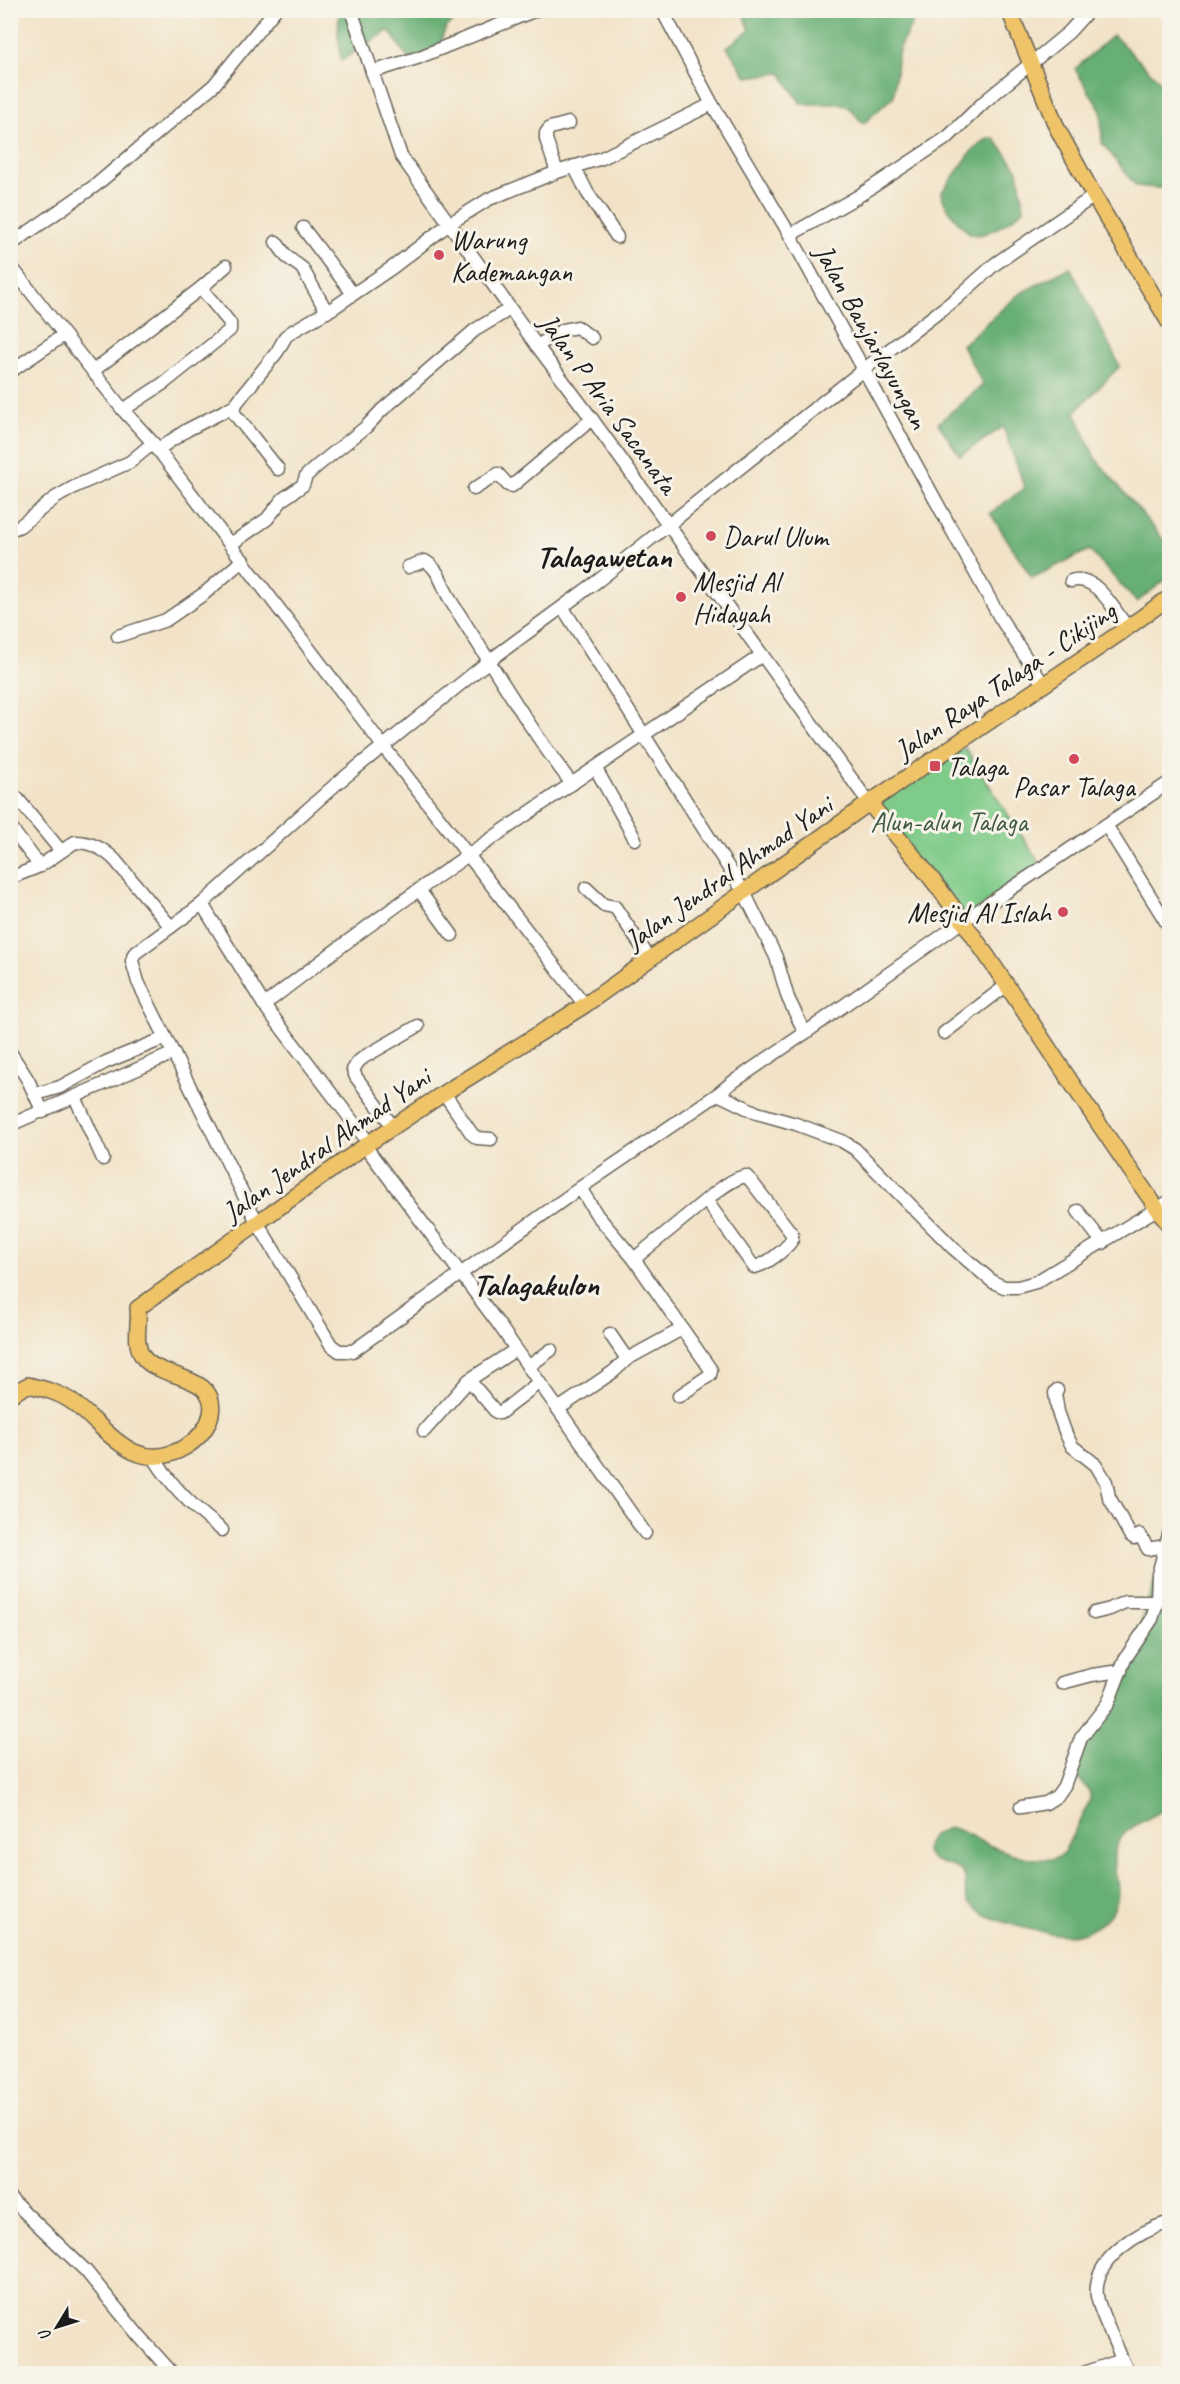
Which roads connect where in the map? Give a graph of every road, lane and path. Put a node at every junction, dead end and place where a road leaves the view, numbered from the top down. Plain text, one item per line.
1 (275, 10) edge
2 (351, 10) edge
3 (536, 10) edge
4 (662, 10) edge
5 (1009, 10) edge
6 (1089, 10) edge
7 (1031, 64) junction
8 (372, 72) junction
9 (712, 104) junction
10 (569, 123) dead end
11 (574, 166) junction
12 (556, 172) junction
13 (1094, 196) junction
14 (449, 224) junction
15 (303, 228) dead end
16 (790, 235) junction
17 (617, 237) dead end
18 (276, 242) dead end
19 (10, 245) edge
20 (10, 265) edge
21 (226, 266) dead end
22 (201, 288) junction
23 (353, 294) junction
24 (510, 309) junction
25 (327, 312) junction
26 (1170, 324) edge
27 (64, 335) junction
28 (592, 338) dead end
29 (537, 346) junction
30 (863, 369) junction
31 (12, 371) edge
32 (93, 371) junction
33 (230, 408) junction
34 (123, 410) junction
35 (592, 419) junction
36 (155, 447) junction
37 (278, 469) dead end
38 (474, 489) dead end
39 (667, 524) junction
40 (10, 530) edge
41 (231, 544) junction
42 (243, 560) junction
43 (408, 567) dead end
44 (1071, 581) dead end
45 (1170, 597) edge
46 (563, 608) junction
47 (1127, 627) junction
48 (118, 636) dead end
49 (762, 655) junction
50 (489, 661) junction
51 (1043, 684) junction
52 (643, 737) junction
53 (383, 746) junction
54 (596, 769) junction
55 (1170, 782) edge
56 (572, 784) junction
57 (17, 798) dead end
58 (869, 803) junction
59 (1107, 825) junction
60 (10, 827) edge
61 (636, 839) dead end
62 (61, 851) junction
63 (468, 856) junction
64 (40, 866) junction
65 (10, 878) edge
66 (586, 888) dead end
67 (419, 890) junction
68 (744, 892) junction
69 (201, 904) junction
70 (963, 921) junction
71 (171, 927) junction
72 (1170, 928) edge
73 (452, 935) dead end
74 (650, 959) junction
75 (1007, 985) junction
76 (264, 1005) junction
77 (585, 1005) junction
78 (418, 1026) dead end
79 (805, 1033) junction
80 (944, 1033) dead end
81 (165, 1038) junction
82 (10, 1052) edge
83 (174, 1053) junction
84 (444, 1093) junction
85 (36, 1094) junction
86 (718, 1094) junction
87 (75, 1097) junction
88 (43, 1112) junction
89 (10, 1125) edge
90 (394, 1128) junction
91 (491, 1139) dead end
92 (367, 1145) junction
93 (103, 1159) dead end
94 (580, 1188) junction
95 (705, 1200) junction
96 (1163, 1205) edge
97 (1078, 1211) dead end
98 (256, 1221) junction
99 (1170, 1226) edge
100 (1103, 1243) junction
101 (634, 1259) junction
102 (460, 1275) junction
103 (682, 1329) junction
104 (610, 1334) dead end
105 (515, 1350) junction
106 (551, 1350) dead end
107 (627, 1359) junction
108 (528, 1367) junction
109 (469, 1380) junction
110 (538, 1383) junction
111 (1057, 1390) dead end
112 (10, 1395) edge
113 (679, 1396) dead end
114 (558, 1409) junction
115 (424, 1431) dead end
116 (154, 1458) junction
117 (222, 1530) dead end
118 (1170, 1531) edge
119 (645, 1533) dead end
120 (1165, 1546) junction
121 (1157, 1602) junction
122 (1094, 1613) dead end
123 (1121, 1671) junction
124 (1062, 1683) dead end
125 (1021, 1808) dead end
126 (10, 2198) edge
127 (1170, 2222) edge
128 (1122, 2360) junction
129 (173, 2373) edge
130 (1081, 2373) edge
131 (1129, 2373) edge

1 - 19 street
2 - 8 street, Jalan P Aria Sacanata
3 - 8 street
4 - 9 street, Jalan Banjarlayungan
5 - 7 main road
6 - 7 street
7 - 13 main road
7 - 16 street
8 - 14 street, Jalan P Aria Sacanata
9 - 11 street
9 - 16 street, Jalan Banjarlayungan
10 - 12 street
11 - 12 street
11 - 17 street
12 - 14 street
13 - 26 main road
13 - 30 street
14 - 23 street
14 - 24 street, Jalan P Aria Sacanata
15 - 23 street
16 - 30 street, Jalan Banjarlayungan
18 - 25 street
20 - 27 street
21 - 22 street
22 - 32 street
22 - 34 street
23 - 25 street
24 - 29 street, Jalan P Aria Sacanata
24 - 41 street
25 - 33 street
27 - 31 street
27 - 32 street
28 - 29 street
29 - 35 street, Jalan P Aria Sacanata
30 - 39 street
30 - 51 street, Jalan Banjarlayungan
32 - 34 street
33 - 36 street
33 - 37 street
34 - 36 street
35 - 38 street
35 - 39 street, Jalan P Aria Sacanata
36 - 40 street
36 - 41 street
39 - 46 street
39 - 49 street, Jalan P Aria Sacanata
41 - 42 street
42 - 48 street
42 - 53 street
43 - 50 street
44 - 47 street
45 - 47 main road, Jalan Raya Talaga - Cikijing
46 - 50 street
46 - 52 street
47 - 51 main road, Jalan Raya Talaga - Cikijing
49 - 52 street
49 - 58 street, Jalan P Aria Sacanata
50 - 53 street
50 - 56 street
51 - 58 main road, Jalan Raya Talaga - Cikijing
52 - 54 street
52 - 68 street
53 - 63 street
53 - 69 street
54 - 56 street
54 - 61 street
55 - 59 street
56 - 63 street
57 - 62 street
58 - 68 main road, Jalan Jendral Ahmad Yani
58 - 70 main road
59 - 70 street
59 - 72 street
60 - 64 street
62 - 64 street
62 - 71 street
63 - 67 street
63 - 77 street
64 - 65 street
66 - 74 street
67 - 73 street
67 - 76 street
68 - 74 main road, Jalan Jendral Ahmad Yani
68 - 79 street
69 - 71 street
69 - 76 street
70 - 75 main road
70 - 79 street
71 - 81 street
74 - 77 main road, Jalan Jendral Ahmad Yani
75 - 80 street
75 - 96 main road
76 - 92 street
77 - 84 main road, Jalan Jendral Ahmad Yani
78 - 90 street
79 - 86 street
81 - 83 street
81 - 85 street
82 - 85 street
83 - 87 street
83 - 98 street
84 - 90 main road, Jalan Jendral Ahmad Yani
84 - 91 street
85 - 88 street
86 - 94 street
86 - 100 street
87 - 88 street
87 - 93 street
88 - 89 street
90 - 92 main road, Jalan Jendral Ahmad Yani
92 - 98 main road, Jalan Jendral Ahmad Yani
92 - 102 street
94 - 101 street
94 - 102 street
95 - 95 street
95 - 101 street
96 - 99 main road
96 - 100 street
97 - 100 street
98 - 102 street
98 - 116 main road, Jalan Jendral Ahmad Yani
101 - 103 street
102 - 105 street
103 - 107 street
103 - 113 street
104 - 107 street
105 - 108 street
105 - 109 street
106 - 108 street
107 - 114 street
108 - 110 street
109 - 110 street
109 - 115 street
110 - 114 street
111 - 120 street
112 - 116 main road
114 - 119 street
116 - 117 street
118 - 120 street
120 - 121 street
121 - 122 street
121 - 123 street
123 - 124 street
123 - 125 street
126 - 129 street
127 - 128 street
128 - 130 street
128 - 131 street

